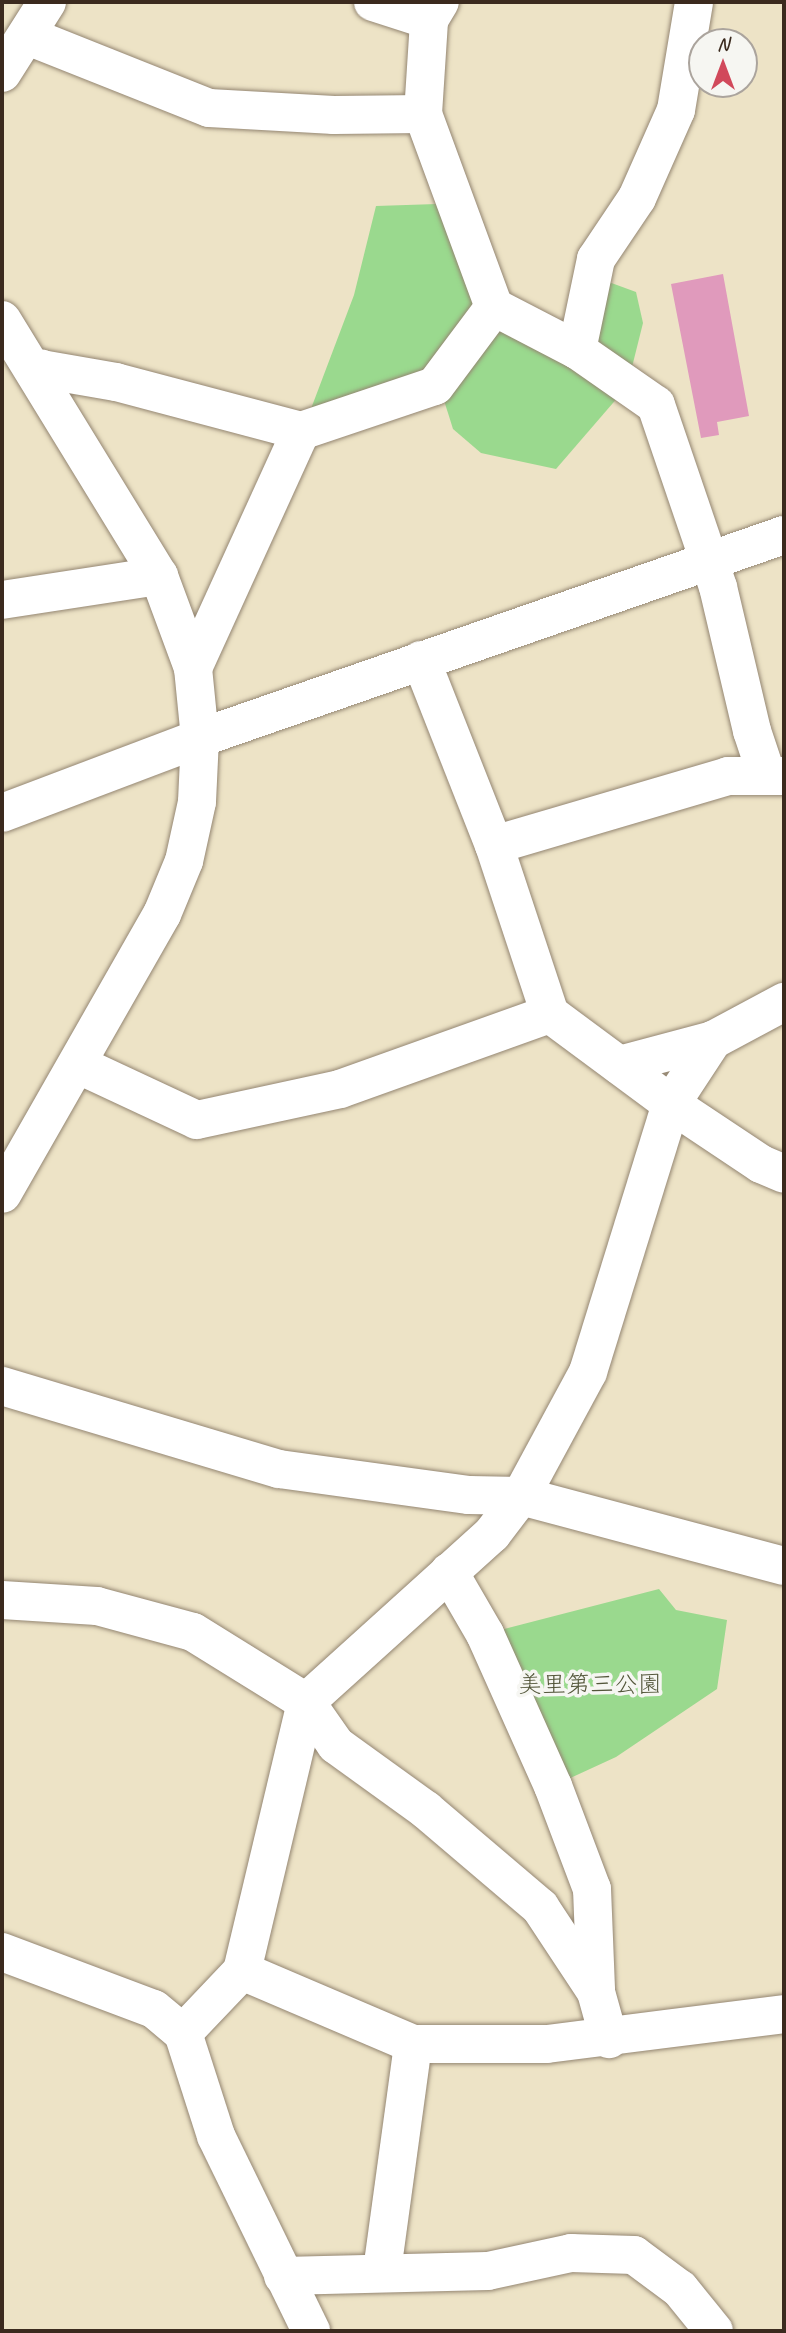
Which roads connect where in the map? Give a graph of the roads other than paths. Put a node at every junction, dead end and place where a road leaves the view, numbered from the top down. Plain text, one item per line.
1 (47, 2) edge
2 (373, 2) edge
3 (694, 2) edge
4 (435, 11) edge
5 (28, 36) junction
6 (3, 69) edge
7 (423, 114) junction
8 (494, 307) junction
9 (2, 320) edge
10 (577, 350) junction
11 (38, 377) junction
12 (300, 431) junction
13 (784, 535) edge
14 (710, 561) junction
15 (159, 576) junction
16 (2, 600) edge
17 (421, 660) junction
18 (194, 668) junction
19 (768, 726) edge
20 (200, 738) junction
21 (776, 776) edge
22 (2, 813) edge
23 (494, 845) junction
24 (784, 1002) edge
25 (550, 1014) junction
26 (713, 1040) junction
27 (79, 1065) junction
28 (618, 1065) junction
29 (671, 1104) junction
30 (784, 1174) edge
31 (2, 1194) edge
32 (2, 1386) edge
33 (521, 1496) junction
34 (784, 1566) edge
35 (449, 1573) junction
36 (2, 1600) edge
37 (306, 1702) junction
38 (2, 1952) edge
39 (242, 1971) junction
40 (596, 1992) junction
41 (784, 2014) edge
42 (183, 2033) junction
43 (609, 2039) junction
44 (413, 2044) junction
45 (382, 2271) junction
46 (283, 2276) junction
47 (311, 2331) edge
48 (714, 2331) edge

1 - 5 street
2 - 4 street
3 - 10 street
4 - 7 street
5 - 6 street
5 - 7 street
7 - 8 street
8 - 10 street
8 - 12 street
9 - 11 street
10 - 14 street
11 - 12 street
11 - 15 street
12 - 18 street
13 - 14 street
14 - 17 street
14 - 19 street
15 - 16 street
15 - 18 street
17 - 20 street
17 - 23 street
18 - 20 street
19 - 21 street
20 - 22 street
20 - 27 street
21 - 23 street
23 - 25 street
24 - 26 street
25 - 27 street
25 - 28 street
26 - 28 street
26 - 29 street
27 - 31 street
28 - 29 street
29 - 30 street
29 - 33 street
32 - 33 street
33 - 34 street
33 - 35 street
35 - 37 street
35 - 40 street
36 - 37 street
37 - 39 street
37 - 40 street
38 - 42 street
39 - 42 street
39 - 44 street
40 - 43 street
41 - 43 street
42 - 46 street
43 - 44 street
44 - 45 street
45 - 46 street
45 - 48 street
46 - 47 street

